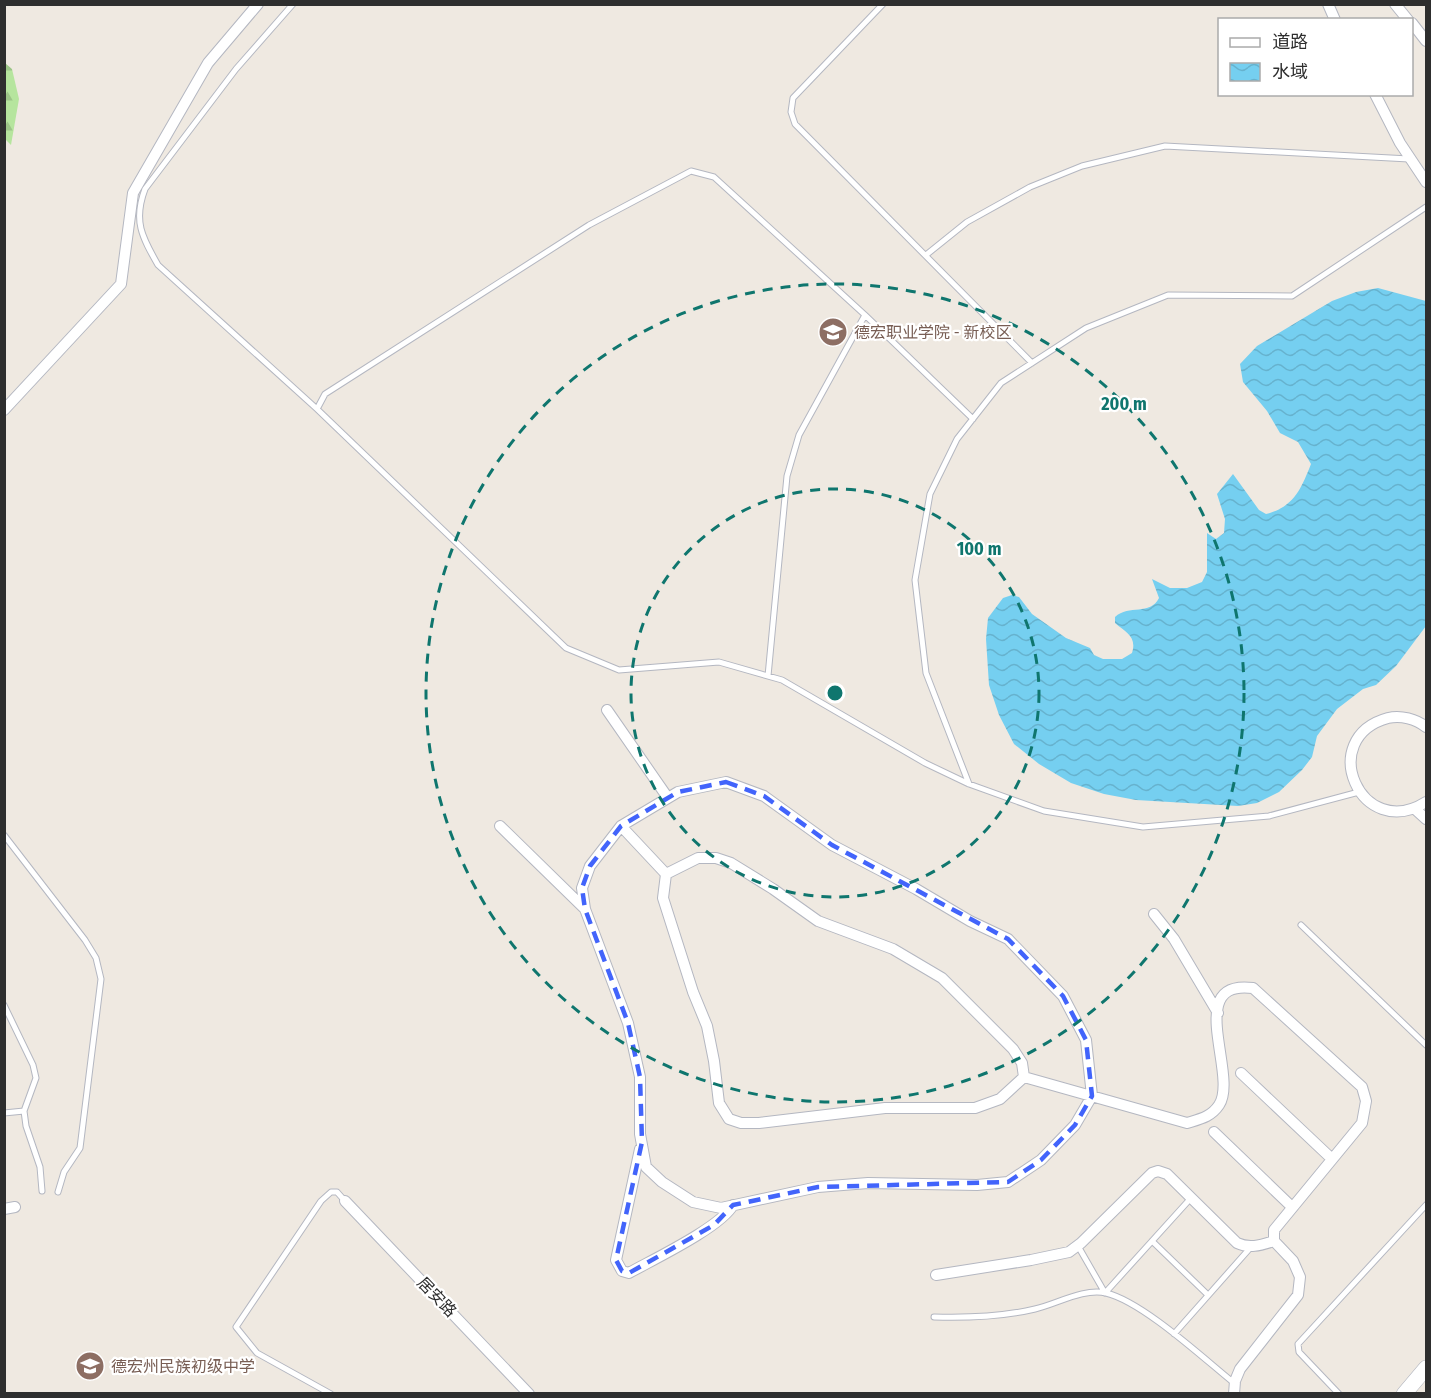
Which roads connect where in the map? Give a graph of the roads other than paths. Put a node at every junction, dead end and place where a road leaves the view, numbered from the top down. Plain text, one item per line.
1 (258, 4) edge
2 (293, 4) edge
3 (883, 4) edge
4 (1328, 4) edge
5 (1395, 4) edge
6 (1334, 18) edge
7 (1406, 18) edge
8 (1413, 24) edge
9 (1426, 40) edge
10 (1376, 96) edge
11 (1411, 159) junction
12 (1426, 182) edge
13 (1426, 207) edge
14 (926, 255) junction
15 (865, 315) junction
16 (1032, 363) junction
17 (317, 409) junction
18 (4, 410) edge
19 (973, 419) junction
20 (768, 676) junction
21 (607, 710) dead end
22 (1426, 727) edge
23 (969, 784) junction
24 (1359, 792) junction
25 (668, 798) junction
26 (1426, 802) edge
27 (1415, 809) junction
28 (1426, 819) edge
29 (500, 826) dead end
30 (621, 826) junction
31 (4, 835) edge
32 (666, 874) junction
33 (585, 909) junction
34 (1154, 914) dead end
35 (1301, 925) dead end
36 (4, 1005) edge
37 (1218, 1013) junction
38 (1426, 1045) edge
39 (1241, 1073) dead end
40 (1024, 1077) junction
41 (1092, 1096) junction
42 (24, 1110) junction
43 (4, 1113) edge
44 (1214, 1132) dead end
45 (642, 1143) junction
46 (1332, 1159) junction
47 (42, 1191) dead end
48 (58, 1192) dead end
49 (1191, 1198) junction
50 (345, 1201) joint
51 (733, 1205) junction
52 (1426, 1205) edge
53 (1292, 1207) junction
54 (1152, 1241) junction
55 (1274, 1241) junction
56 (1078, 1246) junction
57 (1252, 1246) junction
58 (936, 1275) dead end
59 (1105, 1293) junction
60 (1208, 1295) junction
61 (934, 1317) dead end
62 (1174, 1334) junction
63 (1426, 1368) edge
64 (1234, 1389) edge
65 (331, 1394) edge
66 (529, 1394) edge
67 (1339, 1394) edge
68 (1404, 1394) edge

1 - 18 street
2 - 17 lane
3 - 14 lane
4 - 6 street
5 - 7 street
8 - 9 street
10 - 11 street
11 - 12 street
11 - 14 lane
13 - 16 lane
14 - 16 lane
15 - 17 lane
15 - 19 lane
15 - 20 lane
16 - 19 lane
17 - 20 lane
19 - 23 lane
20 - 23 lane
21 - 25 street
22 - 24 street
23 - 24 lane
24 - 27 street
25 - 30 street
25 - 41 street
26 - 27 street
27 - 28 street
29 - 33 street
30 - 32 street
30 - 33 street
31 - 48 lane
32 - 40 street
32 - 40 street
33 - 45 street
34 - 37 street
35 - 38 lane
36 - 42 lane
37 - 41 street
37 - 46 street
39 - 46 street
40 - 41 street
41 - 51 street
42 - 43 lane
42 - 47 lane
44 - 53 street
45 - 51 street
45 - 51 street
46 - 53 street
49 - 54 lane
49 - 56 street
49 - 57 street
50 - 65 lane
50 - 66 street, 居安路
52 - 67 lane
53 - 55 street
54 - 59 lane
54 - 60 lane
55 - 57 street
55 - 64 street
56 - 58 street
56 - 59 lane
57 - 60 lane
59 - 61 lane
59 - 62 lane
60 - 62 lane
62 - 64 lane
63 - 68 street

